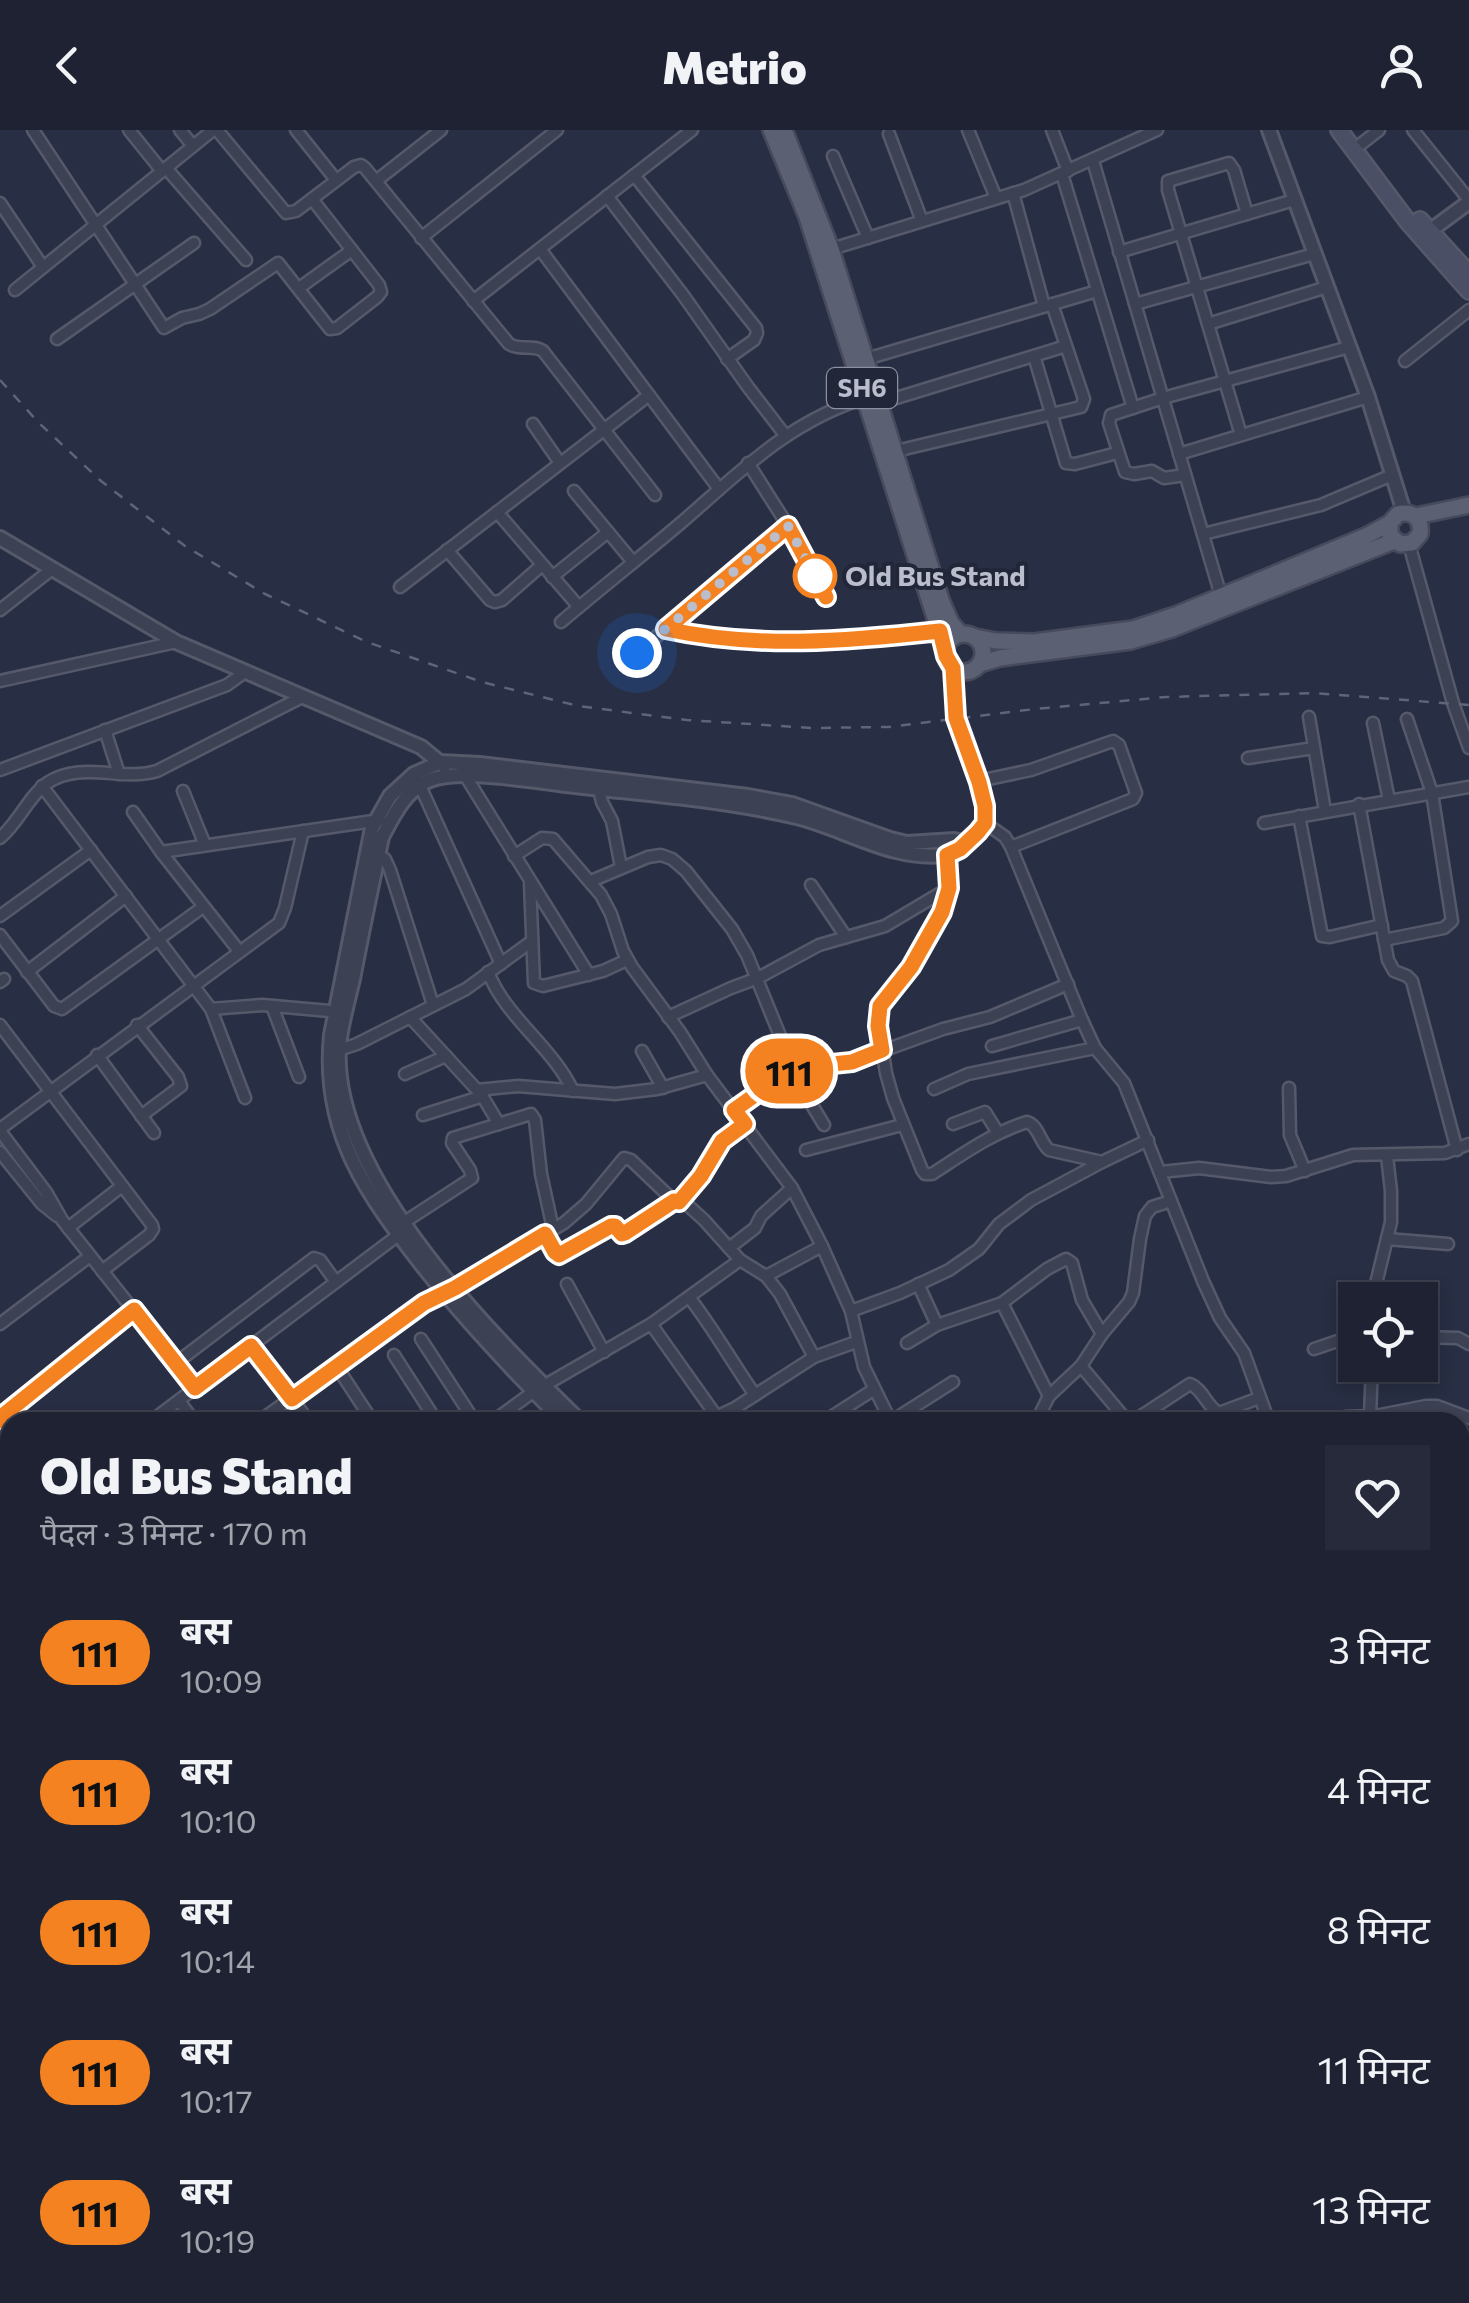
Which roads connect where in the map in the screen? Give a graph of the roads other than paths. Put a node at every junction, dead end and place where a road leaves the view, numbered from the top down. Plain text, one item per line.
1 (130, 130) edge
2 (180, 130) edge
3 (215, 130) edge
4 (296, 130) edge
5 (440, 130) edge
6 (557, 130) edge
7 (771, 130) edge
8 (784, 130) edge
9 (968, 130) edge
10 (1157, 130) edge
11 (1269, 130) edge
12 (1339, 130) edge
13 (1379, 130) edge
14 (1412, 130) edge
15 (35, 131) edge
16 (1057, 131) edge
17 (685, 132) edge
18 (889, 134) dead end
19 (1356, 137) edge
20 (194, 146) junction
21 (833, 156) dead end
22 (1092, 161) junction
23 (164, 170) junction
24 (1065, 172) junction
25 (634, 175) junction
26 (336, 180) junction
27 (376, 181) junction
28 (1013, 193) junction
29 (607, 196) junction
30 (996, 198) junction
31 (312, 199) junction
32 (1294, 200) junction
33 (1469, 201) edge
34 (0, 203) edge
35 (1247, 214) junction
36 (922, 221) junction
37 (96, 225) junction
38 (1426, 234) junction
39 (1181, 235) junction
40 (421, 238) junction
41 (868, 238) junction
42 (194, 243) dead end
43 (540, 249) junction
44 (352, 250) junction
45 (825, 251) junction
46 (1120, 252) junction
47 (1314, 254) junction
48 (246, 260) dead end
49 (43, 267) junction
50 (1469, 274) edge
51 (135, 285) junction
52 (1196, 286) junction
53 (1327, 287) junction
54 (299, 288) junction
55 (15, 290) dead end
56 (1097, 291) junction
57 (1469, 291) edge
58 (473, 301) junction
59 (1135, 304) junction
60 (1048, 305) junction
61 (1469, 310) edge
62 (1208, 324) junction
63 (58, 339) dead end
64 (1066, 346) junction
65 (1349, 347) junction
66 (1034, 356) junction
67 (727, 359) junction
68 (866, 359) junction
69 (1405, 361) dead end
70 (1225, 382) junction
71 (649, 395) junction
72 (1368, 397) junction
73 (874, 398) junction
74 (1163, 398) junction
75 (1132, 408) junction
76 (1052, 415) junction
77 (533, 424) dead end
78 (604, 429) junction
79 (785, 435) junction
80 (1241, 435) junction
81 (896, 451) junction
82 (1118, 453) junction
83 (1179, 454) junction
84 (560, 463) junction
85 (748, 463) junction
86 (1185, 474) junction
87 (1392, 475) junction
88 (720, 489) junction
89 (574, 490) dead end
90 (656, 495) dead end
91 (1469, 506) edge
92 (496, 512) junction
93 (1410, 514) junction
94 (1469, 516) edge
95 (1390, 523) junction
96 (788, 526) junction
97 (608, 532) junction
98 (1203, 534) junction
99 (0, 538) edge
100 (1408, 540) junction
101 (447, 550) junction
102 (633, 562) junction
103 (542, 565) junction
104 (52, 568) junction
105 (552, 576) junction
106 (400, 587) dead end
107 (1221, 596) junction
108 (826, 597) dead end
109 (579, 607) junction
110 (0, 610) edge
111 (561, 622) dead end
112 (666, 629) junction
113 (940, 631) junction
114 (968, 635) junction
115 (176, 642) junction
116 (946, 649) junction
117 (637, 653) dead end
118 (980, 664) junction
119 (953, 668) junction
120 (245, 672) junction
121 (0, 680) edge
122 (302, 697) junction
123 (1309, 717) dead end
124 (1406, 719) dead end
125 (1372, 723) dead end
126 (105, 730) junction
127 (1314, 748) junction
128 (1469, 748) edge
129 (1248, 758) dead end
130 (441, 762) junction
131 (0, 770) edge
132 (458, 772) junction
133 (119, 774) junction
134 (418, 780) junction
135 (979, 782) junction
136 (597, 783) junction
137 (42, 786) junction
138 (1469, 787) edge
139 (183, 791) dead end
140 (1432, 793) junction
141 (1389, 800) junction
142 (1359, 804) junction
143 (1325, 811) junction
144 (133, 812) dead end
145 (1300, 816) junction
146 (384, 820) junction
147 (985, 823) junction
148 (1264, 823) dead end
149 (303, 831) junction
150 (0, 838) edge
151 (205, 845) junction
152 (1011, 846) junction
153 (946, 848) junction
154 (90, 850) junction
155 (373, 851) junction
156 (160, 852) junction
157 (514, 856) junction
158 (621, 866) junction
159 (530, 882) junction
160 (591, 882) junction
161 (811, 885) dead end
162 (949, 888) junction
163 (126, 896) junction
164 (203, 907) junction
165 (0, 916) edge
166 (1382, 925) junction
167 (0, 935) edge
168 (846, 938) junction
169 (159, 940) junction
170 (532, 940) junction
171 (1384, 940) junction
172 (239, 951) junction
173 (627, 960) junction
174 (501, 964) junction
175 (27, 972) junction
176 (488, 972) junction
177 (588, 975) junction
178 (758, 978) junction
179 (1068, 984) junction
180 (193, 985) junction
181 (272, 1006) junction
182 (433, 1006) junction
183 (212, 1009) junction
184 (340, 1012) junction
185 (410, 1017) junction
186 (668, 1017) junction
187 (1082, 1020) junction
188 (0, 1025) edge
189 (137, 1025) junction
190 (992, 1046) dead end
191 (1095, 1048) junction
192 (882, 1050) junction
193 (642, 1051) dead end
194 (334, 1052) junction
195 (96, 1056) junction
196 (446, 1056) junction
197 (793, 1068) junction
198 (405, 1074) dead end
199 (707, 1076) junction
200 (298, 1078) dead end
201 (663, 1088) junction
202 (1289, 1088) dead end
203 (934, 1089) dead end
204 (50, 1090) junction
205 (572, 1091) junction
206 (480, 1093) junction
207 (245, 1098) dead end
208 (734, 1110) junction
209 (423, 1115) dead end
210 (141, 1116) junction
211 (499, 1124) junction
212 (745, 1124) junction
213 (824, 1124) dead end
214 (954, 1124) dead end
215 (902, 1125) junction
216 (1, 1133) edge
217 (998, 1133) junction
218 (154, 1134) dead end
219 (1148, 1140) junction
220 (1469, 1144) edge
221 (806, 1150) dead end
222 (1457, 1150) junction
223 (0, 1152) edge
224 (1387, 1156) junction
225 (1102, 1162) junction
226 (1305, 1171) junction
227 (1160, 1172) junction
228 (122, 1186) junction
229 (792, 1188) junction
230 (678, 1200) junction
231 (1171, 1201) junction
232 (65, 1224) junction
233 (403, 1229) junction
234 (549, 1232) junction
235 (1387, 1239) junction
236 (1448, 1244) dead end
237 (822, 1246) junction
238 (728, 1248) junction
239 (90, 1256) junction
240 (740, 1260) junction
241 (102, 1270) junction
242 (766, 1276) junction
243 (336, 1282) junction
244 (1376, 1282) edge
245 (568, 1284) dead end
246 (918, 1284) junction
247 (450, 1290) junction
248 (689, 1297) junction
249 (1002, 1303) junction
250 (134, 1310) junction
251 (850, 1311) junction
252 (0, 1324) edge
253 (651, 1324) junction
254 (937, 1325) junction
255 (1102, 1334) junction
256 (1438, 1337) edge
257 (421, 1340) dead end
258 (1338, 1341) edge
259 (856, 1342) junction
260 (907, 1343) dead end
261 (1469, 1344) edge
262 (251, 1346) junction
263 (1314, 1349) dead end
264 (604, 1352) junction
265 (394, 1355) dead end
266 (814, 1357) junction
267 (176, 1363) junction
268 (336, 1366) junction
269 (1082, 1366) junction
270 (954, 1382) dead end
271 (1371, 1382) edge
272 (195, 1388) junction
273 (538, 1389) junction
274 (873, 1390) junction
275 (755, 1394) junction
276 (1049, 1396) junction
277 (1259, 1398) junction
278 (292, 1399) junction
279 (178, 1401) junction
280 (6, 1412) edge
281 (163, 1412) edge
282 (187, 1412) edge
283 (273, 1412) edge
284 (302, 1412) edge
285 (366, 1412) edge
286 (430, 1412) edge
287 (468, 1412) edge
288 (506, 1412) edge
289 (556, 1412) edge
290 (568, 1412) edge
291 (713, 1412) edge
292 (725, 1412) edge
293 (839, 1412) edge
294 (885, 1412) edge
295 (906, 1412) edge
296 (1041, 1412) edge
297 (1120, 1412) edge
298 (1148, 1412) edge
299 (1218, 1412) edge
300 (1222, 1412) edge
301 (1265, 1412) edge
302 (1370, 1412) edge
303 (1390, 1412) edge
304 (1453, 1412) edge

1 - 23 street
2 - 20 street
3 - 20 street
3 - 31 street
4 - 26 street
5 - 27 street
6 - 40 street
7 - 45 main road, SH6
8 - 45 main road, SH6
9 - 30 street
10 - 22 street
11 - 32 street
12 - 38 main road
13 - 19 street
14 - 33 street
15 - 37 street
16 - 24 street
17 - 25 street
18 - 36 street
19 - 38 main road
20 - 23 street
21 - 41 street
22 - 24 street
22 - 46 street
23 - 37 street
23 - 48 street
24 - 28 street
24 - 56 street
25 - 29 street
25 - 67 street
26 - 27 street
26 - 31 street
27 - 40 street
28 - 30 street
28 - 60 street
29 - 43 street
29 - 67 street
30 - 36 street
31 - 44 street
32 - 35 street
32 - 47 street
33 - 38 street
34 - 49 street
35 - 39 street
35 - 39 street
36 - 41 street
37 - 49 street
37 - 51 street
38 - 50 main road
38 - 57 main road
39 - 46 street
39 - 52 street
40 - 58 street
41 - 45 street
42 - 51 street
43 - 58 street
43 - 71 street
44 - 54 street
44 - 54 street
45 - 68 main road, SH6
45 - 73 main road, SH6
46 - 59 street
47 - 52 street
47 - 53 street
49 - 55 street
51 - 54 street
51 - 63 street
52 - 59 street
52 - 62 street
53 - 62 street
53 - 65 street
56 - 60 street
56 - 75 street
58 - 78 street
59 - 74 street
60 - 64 street
60 - 68 street
61 - 69 street
62 - 70 street
64 - 66 street
64 - 76 street
65 - 70 street
65 - 72 street
66 - 73 street
66 - 76 street
67 - 79 street
68 - 73 main road, SH6
70 - 74 street
70 - 80 street
71 - 78 street
71 - 88 street
72 - 80 street
72 - 87 street
73 - 79 street
73 - 81 main road, SH6
73 - 113 main road, SH6
74 - 75 street
74 - 83 street
75 - 82 street
76 - 81 street
76 - 82 street
77 - 84 street
78 - 84 street
78 - 90 street
79 - 85 street
80 - 83 street
81 - 114 main road, SH6
82 - 86 street
83 - 86 street
84 - 92 street
85 - 88 street
85 - 96 street
86 - 98 street
87 - 93 street
87 - 98 street
88 - 102 street
89 - 97 street
91 - 93 main road
92 - 101 street
92 - 103 street
93 - 95 main road
93 - 100 main road
94 - 100 main road
95 - 100 main road
95 - 107 main road
96 - 108 street
96 - 112 street
97 - 102 street
97 - 105 street
98 - 107 street
99 - 104 street
100 - 118 main road
100 - 128 street
101 - 103 street
101 - 106 street
102 - 109 street
103 - 105 street
104 - 110 street
104 - 115 street
105 - 109 street
107 - 114 main road
109 - 111 street
112 - 113 street
112 - 117 street
113 - 116 main road, SH6
114 - 116 main road
114 - 118 main road, SH6
115 - 120 street
115 - 121 street
116 - 119 main road, SH6
118 - 119 main road
119 - 135 street
120 - 122 street
120 - 126 street
122 - 130 street
122 - 133 street
123 - 127 street
124 - 140 street
125 - 141 street
126 - 131 street
126 - 133 street
127 - 129 street
127 - 143 street
130 - 132 street
130 - 134 street
132 - 134 street
132 - 136 street
132 - 157 street
133 - 137 street
134 - 146 street
134 - 174 street
135 - 147 street
135 - 152 street
136 - 153 street
136 - 158 street
137 - 150 street
137 - 154 street
138 - 140 street
139 - 151 street
140 - 141 street
140 - 171 street
141 - 142 street
142 - 143 street
142 - 166 street
143 - 145 street
144 - 156 street
145 - 148 street
145 - 166 street
146 - 149 street
146 - 155 street
147 - 152 street
147 - 153 street
149 - 151 street
149 - 172 street
151 - 156 street
152 - 179 street
153 - 162 street
154 - 163 street
154 - 165 street
155 - 182 street
155 - 184 street
156 - 164 street
157 - 159 street
157 - 160 street
158 - 160 street
158 - 178 street
159 - 170 street
159 - 177 street
160 - 173 street
161 - 168 street
162 - 168 street
162 - 192 street
163 - 169 street
163 - 175 street
164 - 169 street
164 - 172 street
166 - 171 street
167 - 175 street
168 - 178 street
169 - 175 street
169 - 180 street
170 - 174 street
170 - 177 street
171 - 222 street
172 - 180 street
173 - 177 street
173 - 186 street
174 - 176 street
176 - 182 street
176 - 205 street
178 - 186 street
178 - 197 street
179 - 187 street
179 - 192 street
180 - 183 street
180 - 189 street
181 - 183 street
181 - 184 street
181 - 200 street
182 - 185 street
183 - 207 street
184 - 194 street
185 - 194 street
185 - 196 street
186 - 199 street
187 - 190 street
187 - 191 street
188 - 204 street
189 - 195 street
189 - 210 street
191 - 203 street
191 - 219 street
192 - 197 street
192 - 215 street
193 - 201 street
194 - 233 street
195 - 204 street
195 - 210 street
196 - 198 street
196 - 206 street
197 - 208 street
197 - 213 street
199 - 201 street
199 - 208 street
201 - 205 street
202 - 226 street
204 - 216 street
204 - 228 street
205 - 206 street
206 - 209 street
206 - 211 street
208 - 212 street
210 - 218 street
211 - 233 street
211 - 234 street
212 - 229 street
212 - 230 street
214 - 217 street
215 - 217 street
215 - 221 street
216 - 232 street
217 - 225 street
219 - 225 street
219 - 227 street
220 - 222 street
222 - 224 street
223 - 232 street
224 - 226 street
224 - 235 street
225 - 246 street
226 - 227 street
227 - 231 street
228 - 232 street
228 - 241 street
229 - 237 street
229 - 238 street
230 - 234 street
230 - 234 street
230 - 238 street
231 - 255 street
231 - 277 street
232 - 239 street
233 - 243 street
233 - 247 street
234 - 247 street
235 - 236 street
235 - 244 street
237 - 242 street
237 - 251 street
238 - 240 street
239 - 241 street
239 - 252 street
240 - 242 street
240 - 248 street
241 - 250 street
242 - 266 street
243 - 262 street
243 - 267 street
245 - 264 street
246 - 251 street
246 - 254 street
247 - 268 street
247 - 273 street
248 - 253 street
248 - 275 street
249 - 254 street
249 - 255 street
249 - 276 street
250 - 267 street
250 - 280 street
251 - 259 street
253 - 264 street
253 - 291 street
254 - 260 street
255 - 269 street
256 - 261 street
257 - 287 street
258 - 263 street
259 - 266 street
259 - 274 street
262 - 272 street
262 - 278 street
264 - 273 street
265 - 286 street
266 - 275 street
267 - 272 street
268 - 278 street
268 - 285 street
269 - 276 street
269 - 297 street
270 - 295 street
271 - 302 street
272 - 279 street
273 - 288 street
273 - 289 street
273 - 290 street
274 - 293 street
274 - 294 street
275 - 292 street
276 - 296 street
277 - 300 street
277 - 301 street
278 - 283 street
278 - 284 street
279 - 281 street
279 - 282 street
298 - 299 street
303 - 304 street

